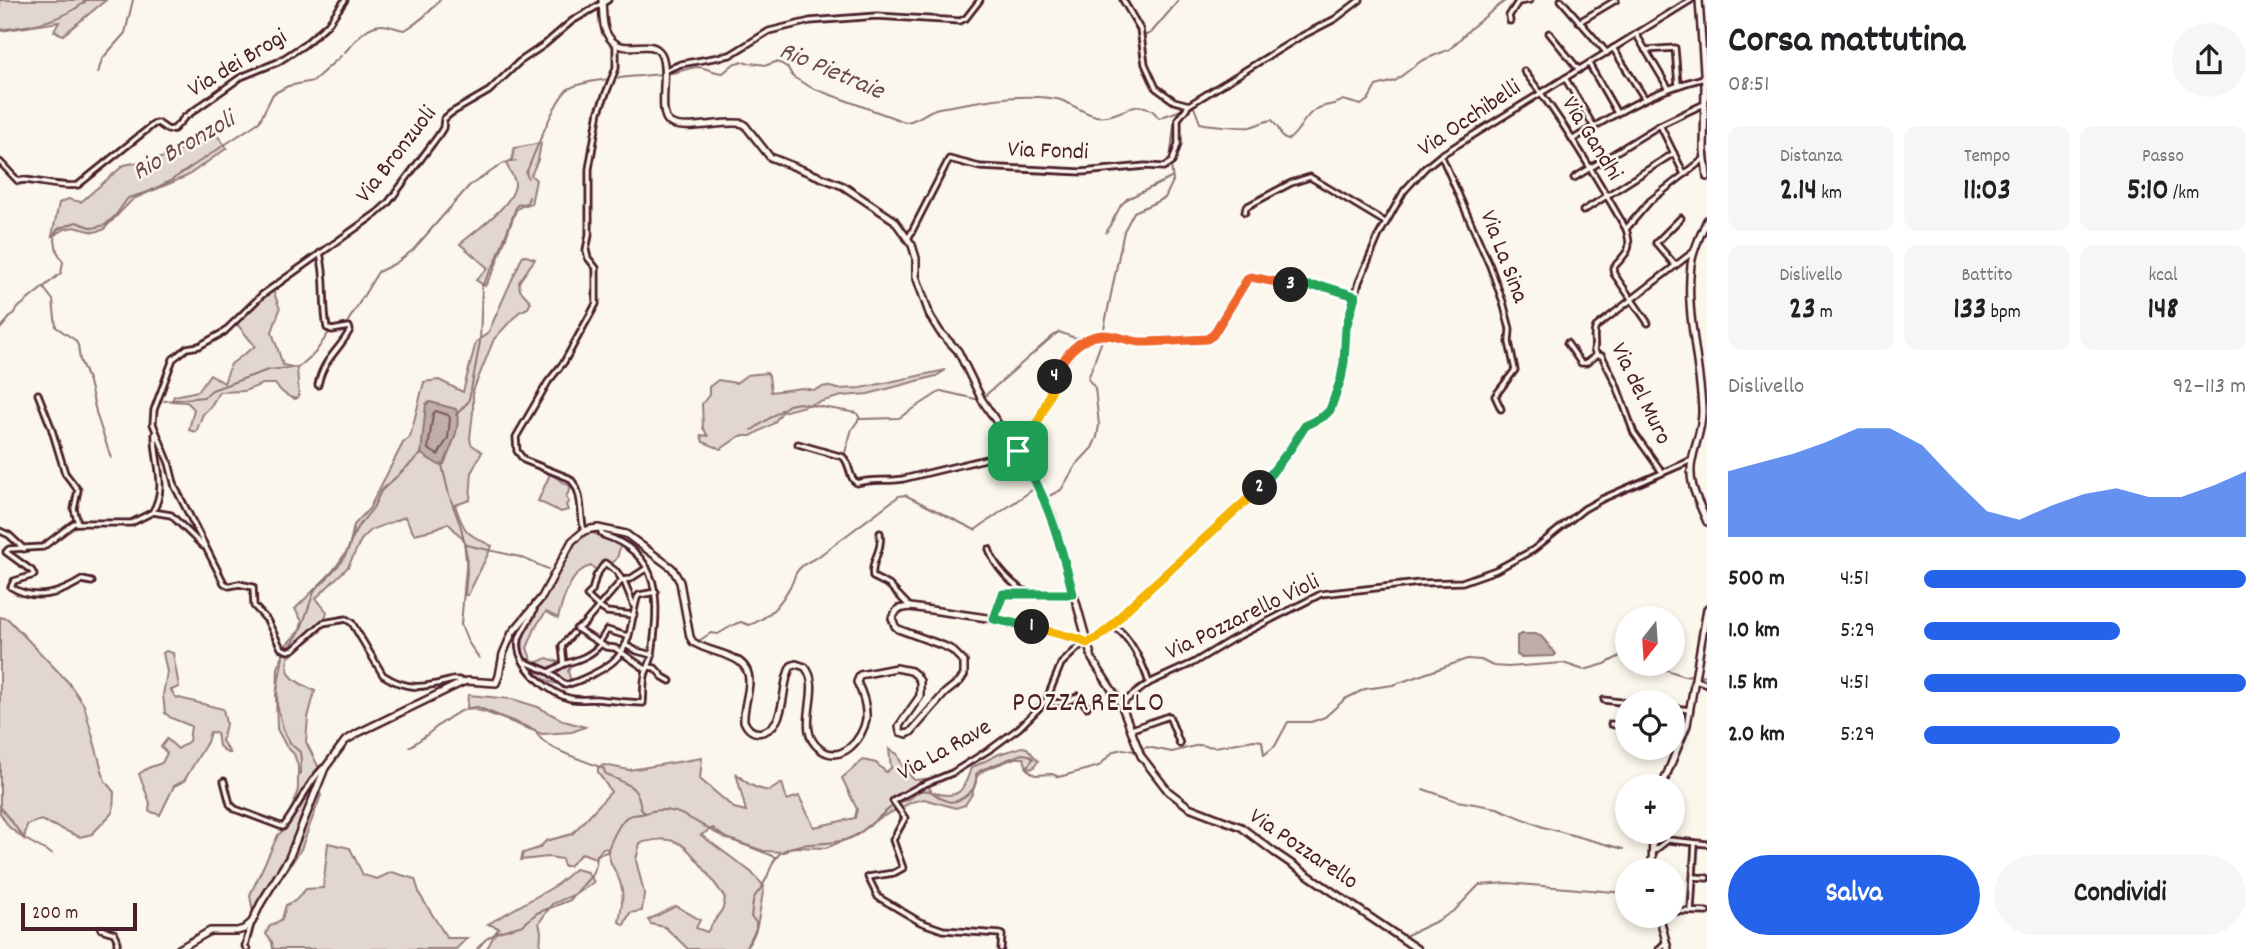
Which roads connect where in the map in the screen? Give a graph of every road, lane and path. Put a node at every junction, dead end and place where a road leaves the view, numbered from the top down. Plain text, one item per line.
1 (345, 0) edge
2 (980, 0) edge
3 (1123, 0) edge
4 (1360, 0) edge
5 (1530, 0) edge
6 (1616, 0) edge
7 (1691, 0) edge
8 (1699, 0) edge
9 (604, 1) edge
10 (1563, 1) edge
11 (1510, 21) dead end
12 (1580, 22) junction
13 (1549, 33) dead end
14 (1636, 34) junction
15 (616, 44) junction
16 (1613, 48) junction
17 (1645, 50) junction
18 (1607, 53) junction
19 (1589, 64) junction
20 (666, 70) junction
21 (1579, 70) junction
22 (1524, 71) dead end
23 (1565, 78) junction
24 (1705, 82) edge
25 (1678, 85) junction
26 (1669, 89) junction
27 (1541, 93) junction
28 (1644, 99) junction
29 (1706, 104) edge
30 (1189, 105) junction
31 (1617, 113) junction
32 (1660, 125) junction
33 (1594, 127) junction
34 (1572, 141) junction
35 (1674, 153) junction
36 (1441, 155) junction
37 (0, 162) edge
38 (1706, 164) edge
39 (1589, 169) junction
40 (1684, 174) junction
41 (1707, 177) edge
42 (1574, 178) dead end
43 (1606, 196) junction
44 (1584, 211) dead end
45 (1245, 212) dead end
46 (1681, 218) dead end
47 (1707, 220) edge
48 (1385, 222) junction
49 (1626, 229) junction
50 (908, 239) junction
51 (1694, 251) junction
52 (320, 253) junction
53 (1675, 265) junction
54 (1355, 296) junction
55 (1632, 299) junction
56 (1648, 323) dead end
57 (1567, 342) dead end
58 (1597, 355) junction
59 (318, 385) dead end
60 (37, 394) dead end
61 (1502, 409) dead end
62 (156, 432) junction
63 (798, 444) dead end
64 (1018, 451) junction
65 (1692, 460) junction
66 (1662, 472) junction
67 (153, 512) junction
68 (1707, 522) edge
69 (78, 523) junction
70 (598, 527) junction
71 (0, 531) edge
72 (584, 531) junction
73 (880, 533) dead end
74 (24, 549) junction
75 (989, 549) dead end
76 (207, 550) junction
77 (647, 568) junction
78 (623, 580) junction
79 (92, 582) dead end
80 (656, 592) junction
81 (1031, 594) junction
82 (1073, 594) junction
83 (635, 607) junction
84 (909, 607) junction
85 (534, 608) junction
86 (598, 608) junction
87 (1707, 609) edge
88 (634, 615) junction
89 (994, 619) junction
90 (1112, 626) junction
91 (575, 630) junction
92 (628, 636) junction
93 (600, 643) junction
94 (1085, 643) junction
95 (625, 645) junction
96 (622, 652) junction
97 (652, 655) junction
98 (523, 661) junction
99 (564, 664) junction
100 (648, 669) junction
101 (550, 672) junction
102 (1696, 675) junction
103 (670, 681) dead end
104 (464, 682) junction
105 (1149, 683) junction
106 (1707, 684) edge
107 (1604, 700) dead end
108 (1046, 701) junction
109 (1615, 701) edge
110 (1121, 704) junction
111 (1087, 707) dead end
112 (1685, 709) edge
113 (1690, 710) junction
114 (1611, 724) dead end
115 (1615, 725) edge
116 (1132, 729) junction
117 (1685, 732) edge
118 (1180, 744) dead end
119 (330, 761) junction
120 (224, 781) dead end
121 (1685, 842) edge
122 (1695, 843) junction
123 (1652, 844) edge
124 (1661, 844) edge
125 (1707, 844) edge
126 (1651, 855) joint
127 (1694, 877) junction
128 (1707, 878) edge
129 (1685, 911) edge
130 (1691, 911) junction
131 (1707, 912) edge
132 (252, 922) junction
133 (1662, 928) edge
134 (101, 929) dead end
135 (1666, 942) junction
136 (117, 949) edge
137 (179, 949) edge
138 (247, 949) edge
139 (1001, 949) edge
140 (1417, 949) edge
141 (1659, 949) edge
142 (1668, 949) edge

1 - 37 street, Via dei Brogi
2 - 20 street
3 - 30 street
4 - 30 street
5 - 11 street
6 - 12 street
7 - 14 street, Via Occhibelli
8 - 24 street
9 - 15 street
9 - 52 street, Via Bronzuoli
10 - 12 street
12 - 18 street
13 - 21 street
14 - 16 street, Via Occhibelli
14 - 17 street
15 - 20 street
15 - 72 street
16 - 18 street, Via Occhibelli
16 - 28 street
17 - 25 street
17 - 26 street
18 - 19 street, Via Occhibelli
19 - 21 street, Via Occhibelli
19 - 31 street
20 - 50 street
21 - 23 street, Via Occhibelli
22 - 27 street, Via Gandhi
23 - 27 street, Via Occhibelli
23 - 33 street
24 - 25 street
24 - 29 street
25 - 26 street
26 - 28 street
27 - 34 street, Via Gandhi
27 - 36 street, Via Occhibelli
28 - 31 street
29 - 32 street
29 - 38 street
30 - 50 street, Via Fondi
31 - 33 street
32 - 35 street
32 - 39 street
33 - 34 street
34 - 39 street, Via Gandhi
35 - 40 street
35 - 43 street
36 - 48 street, Via Occhibelli
36 - 61 street, Via La Sina
38 - 40 street
38 - 41 street
39 - 42 street
39 - 43 street, Via Gandhi
40 - 49 street
43 - 44 street
43 - 49 street, Via Gandhi
45 - 48 street
46 - 53 street
47 - 51 street
48 - 54 street, Via Occhibelli
49 - 55 street
50 - 64 street
51 - 53 street, Via del Muro
51 - 65 street
52 - 59 street
52 - 62 street, Via Bronzuoli
53 - 55 street, Via del Muro
54 - 64 street
54 - 90 street, Via Occhibelli
55 - 56 street
55 - 58 street, Via del Muro
57 - 58 street
58 - 66 street, Via del Muro
60 - 69 street
62 - 67 street, Via Bronzuoli
62 - 76 street
63 - 64 street
64 - 82 street
65 - 66 street, Via Pozzarello Violi
65 - 68 street
66 - 105 street, Via Pozzarello Violi
67 - 69 street
67 - 76 street
69 - 74 street
70 - 72 street
70 - 77 street
70 - 84 street
71 - 74 street
72 - 85 street
73 - 84 street
74 - 79 street
75 - 81 street
76 - 104 street
77 - 78 street
77 - 80 street
78 - 83 street
78 - 86 street
78 - 86 street
80 - 83 street
80 - 97 street
81 - 82 street
81 - 89 street
82 - 94 street
83 - 88 street
84 - 89 street
85 - 98 street
85 - 104 street
86 - 88 street
86 - 91 street
87 - 102 street
88 - 92 street
89 - 94 street
90 - 94 street, Via Occhibelli
90 - 105 street
91 - 93 street
91 - 99 street
92 - 93 street
92 - 95 street
93 - 96 street
93 - 99 street
94 - 108 street, Via La Rave
94 - 110 street
95 - 96 street
95 - 97 street
96 - 100 street
96 - 101 street
97 - 100 street
98 - 100 street
98 - 101 street
99 - 101 street
100 - 103 street
102 - 106 street
102 - 113 street
104 - 119 street
105 - 110 street, Via Pozzarello Violi
107 - 109 street
108 - 111 street
108 - 139 street, Via La Rave
110 - 116 street
112 - 113 street
113 - 117 street
114 - 115 street
116 - 118 street
116 - 140 street, Via Pozzarello
119 - 120 street
119 - 132 street
121 - 122 street
122 - 125 street
122 - 127 street
123 - 126 street
124 - 126 street
127 - 128 street
127 - 130 street
129 - 130 street
130 - 131 street
132 - 137 street
132 - 138 street
133 - 135 street
134 - 136 street
135 - 141 street
135 - 142 street

